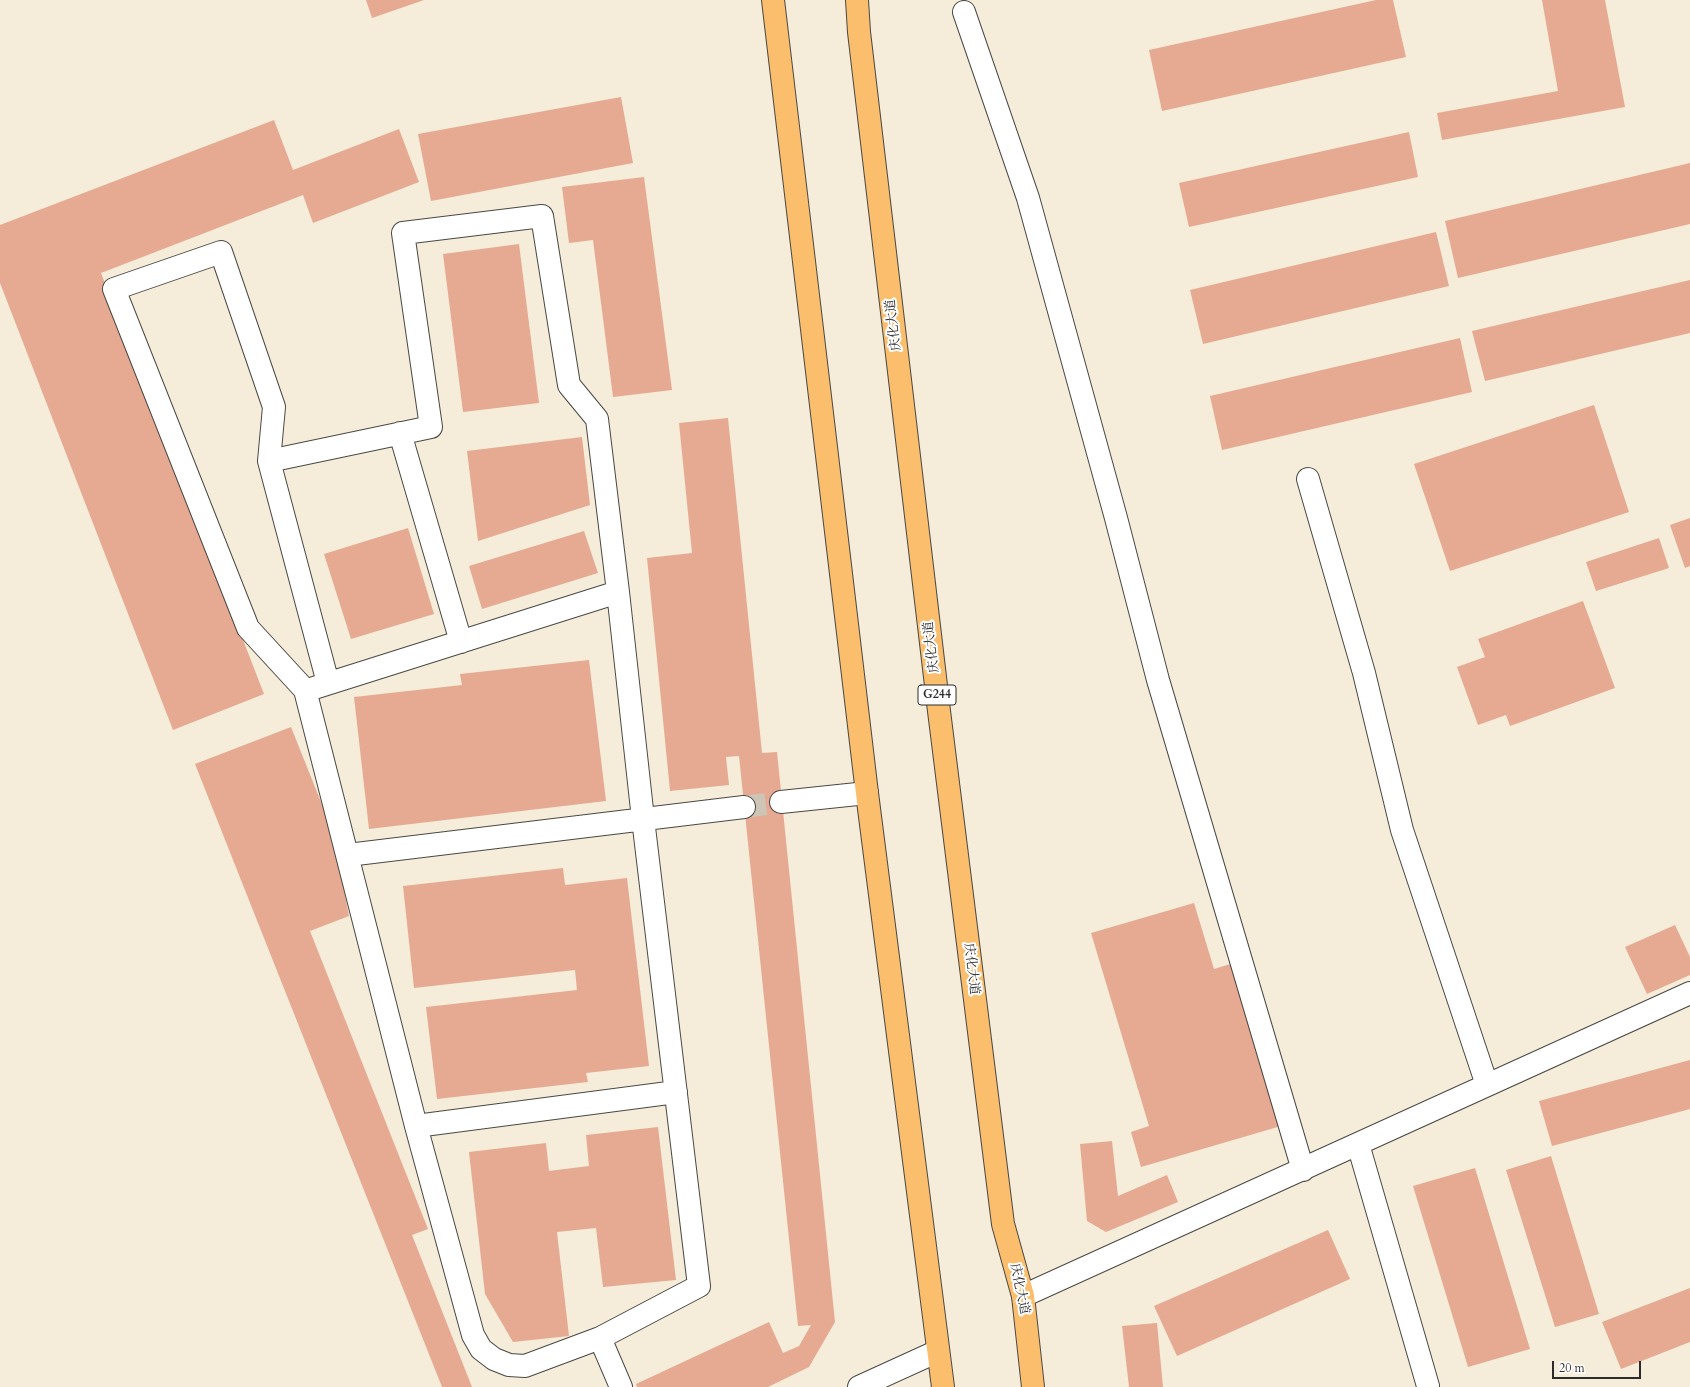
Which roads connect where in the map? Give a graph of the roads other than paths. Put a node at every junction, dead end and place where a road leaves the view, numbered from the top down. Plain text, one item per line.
1 (773, 0) edge
2 (857, 0) edge
3 (964, 12) dead end
4 (400, 433) junction
5 (269, 461) junction
6 (1308, 479) dead end
7 (618, 592) junction
8 (461, 642) junction
9 (328, 684) junction
10 (306, 690) junction
11 (866, 793) junction
12 (781, 802) tunnel mouth
13 (744, 807) tunnel mouth
14 (643, 819) junction
15 (348, 855) junction
16 (1690, 993) edge
17 (1487, 1086) junction
18 (676, 1092) junction
19 (416, 1126) junction
20 (1358, 1144) junction
21 (1303, 1170) junction
22 (1023, 1296) junction
23 (600, 1338) junction
24 (938, 1351) junction
25 (1428, 1386) dead end
26 (621, 1387) edge
27 (859, 1387) edge
28 (943, 1387) edge
29 (1033, 1387) edge

1 - 11 highway
2 - 22 highway, 庆化大道 / G244
3 - 21 street
4 - 5 street
4 - 7 street
4 - 8 street
5 - 9 street
5 - 10 street
6 - 17 street
7 - 8 street
7 - 14 street
8 - 9 street
9 - 10 street
10 - 15 street
11 - 12 street
11 - 24 highway
13 - 14 street
14 - 15 street
14 - 18 street
15 - 19 street
16 - 17 street
17 - 20 street
18 - 19 street
18 - 23 street
19 - 23 street
20 - 21 street
20 - 25 street
21 - 22 street
22 - 29 highway, 庆化大道 / G244
23 - 26 street
24 - 27 street
24 - 28 highway

